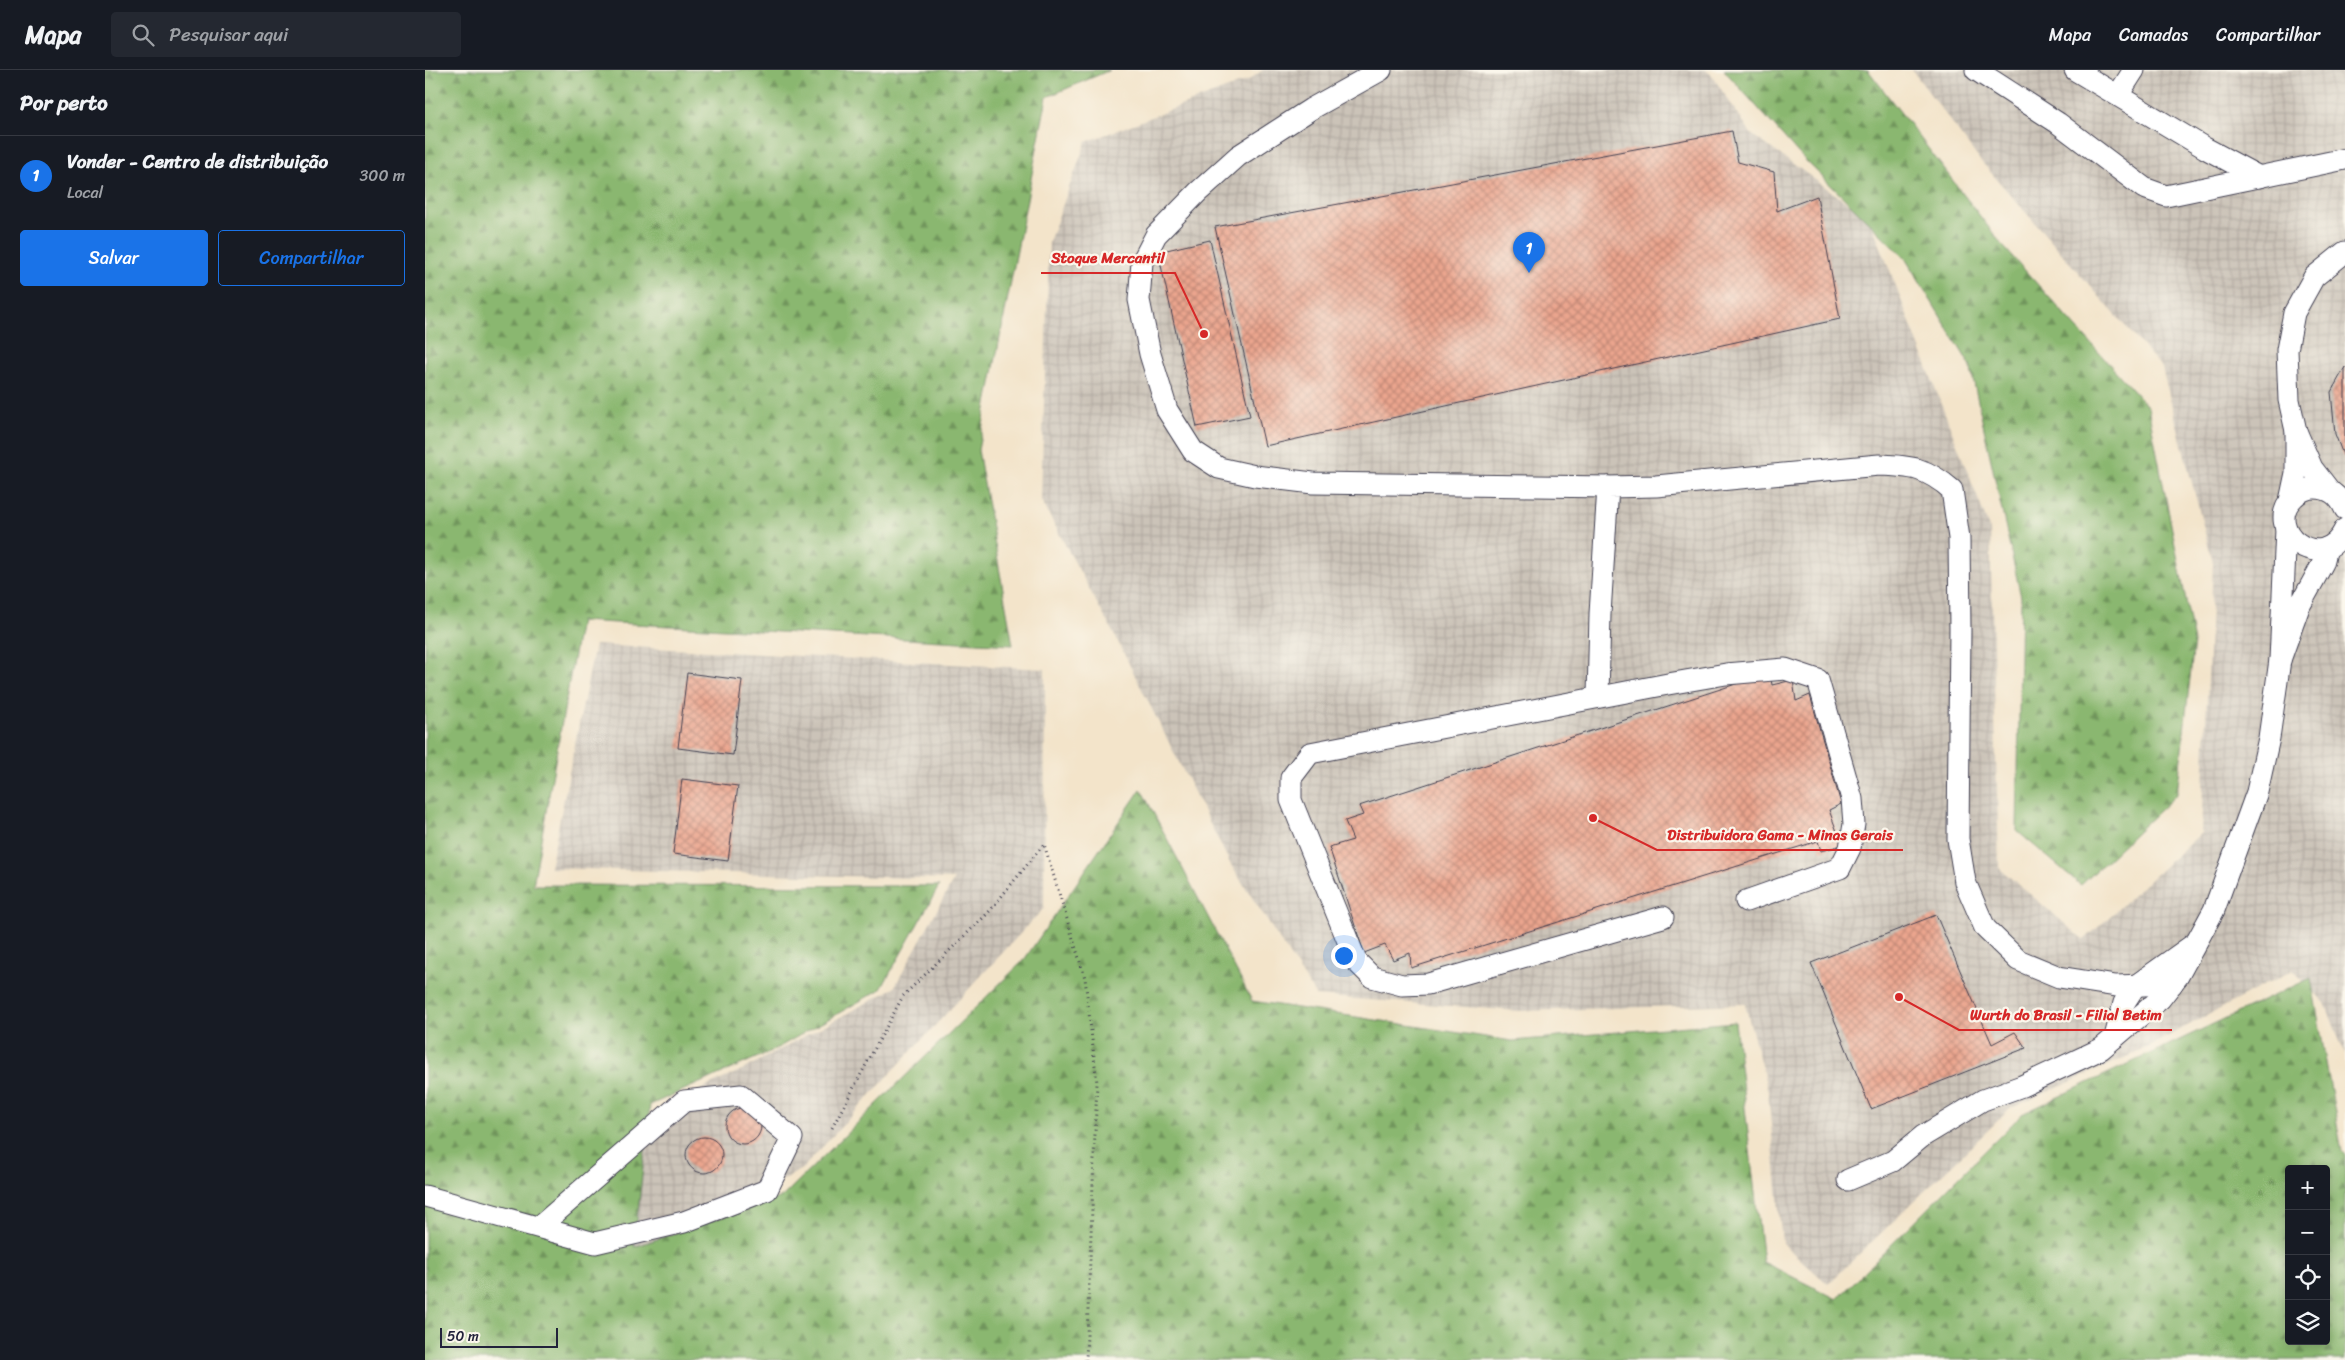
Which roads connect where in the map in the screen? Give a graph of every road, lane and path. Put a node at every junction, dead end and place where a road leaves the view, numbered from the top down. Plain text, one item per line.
1 (1381, 70) edge
2 (1976, 70) edge
3 (2075, 70) edge
4 (2134, 70) edge
5 (2118, 95) junction
6 (2345, 159) edge
7 (2259, 177) junction
8 (2345, 252) edge
9 (2296, 431) junction
10 (1608, 487) junction
11 (2290, 501) junction
12 (2340, 501) edge
13 (2286, 529) junction
14 (2338, 539) edge
15 (2280, 660) junction
16 (1598, 698) junction
17 (1746, 901) dead end
18 (1663, 917) dead end
19 (2199, 940) junction
20 (2154, 971) junction
21 (2059, 977) junction
22 (2172, 984) junction
23 (2135, 986) junction
24 (2115, 1037) junction
25 (832, 1128) dead end
26 (1849, 1180) dead end
27 (425, 1196) edge
28 (539, 1228) junction
29 (1086, 1360) edge

1 - 10 lane
2 - 7 lane
3 - 5 lane
4 - 5 lane
5 - 7 lane
6 - 7 lane
8 - 9 lane
9 - 11 lane
9 - 12 lane
10 - 16 lane
10 - 21 lane
11 - 12 lane
11 - 13 lane
13 - 14 lane
13 - 15 lane
14 - 15 lane
15 - 19 lane
16 - 17 lane
16 - 18 lane
19 - 20 lane
19 - 22 lane
20 - 21 lane
20 - 23 lane
21 - 23 lane
22 - 23 lane
22 - 24 lane
23 - 24 lane
24 - 26 lane
25 - 29 path
27 - 28 lane
28 - 28 lane

